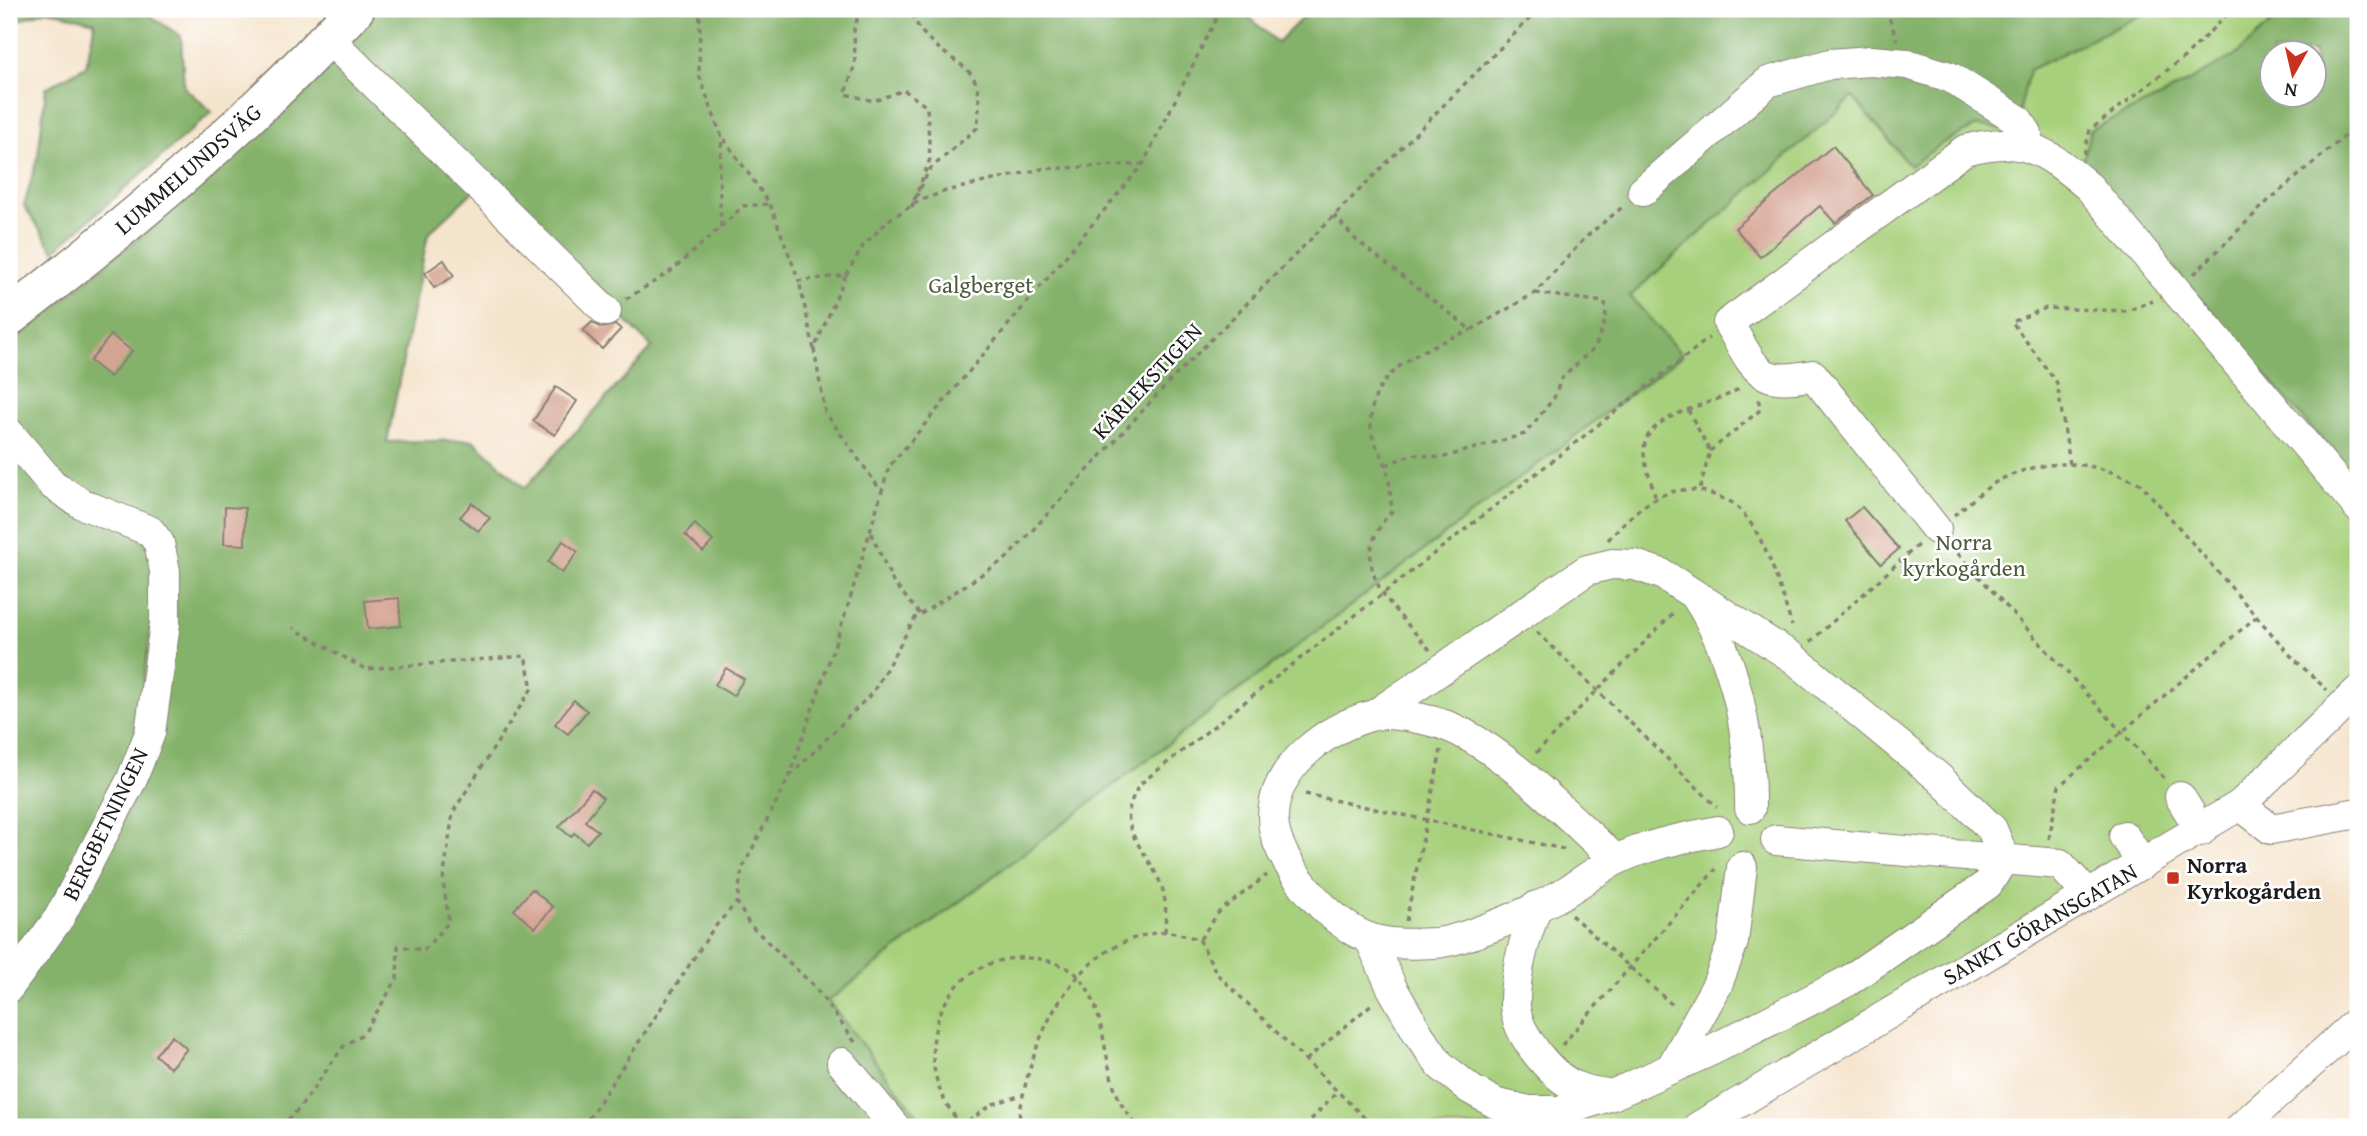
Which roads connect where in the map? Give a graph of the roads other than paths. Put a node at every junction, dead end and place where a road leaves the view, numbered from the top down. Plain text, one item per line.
1 (355, 9) edge
2 (328, 38) junction
3 (2026, 146) junction
4 (1643, 191) road end
5 (606, 311) road end
6 (9, 317) edge
7 (9, 433) edge
8 (2358, 507) edge
9 (1936, 529) road end
10 (1693, 592) junction
11 (2351, 698) edge
12 (1377, 714) junction
13 (2180, 797) road end
14 (2240, 805) junction
15 (2358, 813) edge
16 (2201, 831) junction
17 (1732, 836) junction
18 (2124, 836) dead end
19 (1776, 840) junction
20 (2004, 858) junction
21 (1616, 860) junction
22 (2143, 864) junction
23 (2088, 895) junction
24 (1545, 902) junction
25 (1370, 939) junction
26 (9, 987) edge
27 (2358, 1021) edge
28 (852, 1057) road end
29 (1671, 1068) junction
30 (1612, 1095) junction
31 (895, 1127) edge
32 (1698, 1127) edge
33 (2241, 1127) edge

1 - 2 main road, LUMMELUNDSVÄG
2 - 5 street
2 - 6 main road, LUMMELUNDSVÄG
3 - 4 street
3 - 8 street
3 - 9 street
7 - 26 street, BERGBETNINGEN
10 - 12 street
10 - 17 street
10 - 20 street
11 - 14 street, SANKT GÖRANSGATAN
12 - 21 street
12 - 25 street
13 - 16 street
14 - 15 street
14 - 16 street, SANKT GÖRANSGATAN
16 - 22 street, SANKT GÖRANSGATAN
17 - 19 street
17 - 19 street
17 - 21 street
17 - 29 street
18 - 22 street
19 - 20 street
20 - 23 street
20 - 29 street
21 - 24 street
22 - 23 street, SANKT GÖRANSGATAN
23 - 32 street, SANKT GÖRANSGATAN
24 - 25 street
24 - 30 street
25 - 30 street
27 - 33 street
28 - 31 street
29 - 30 street

